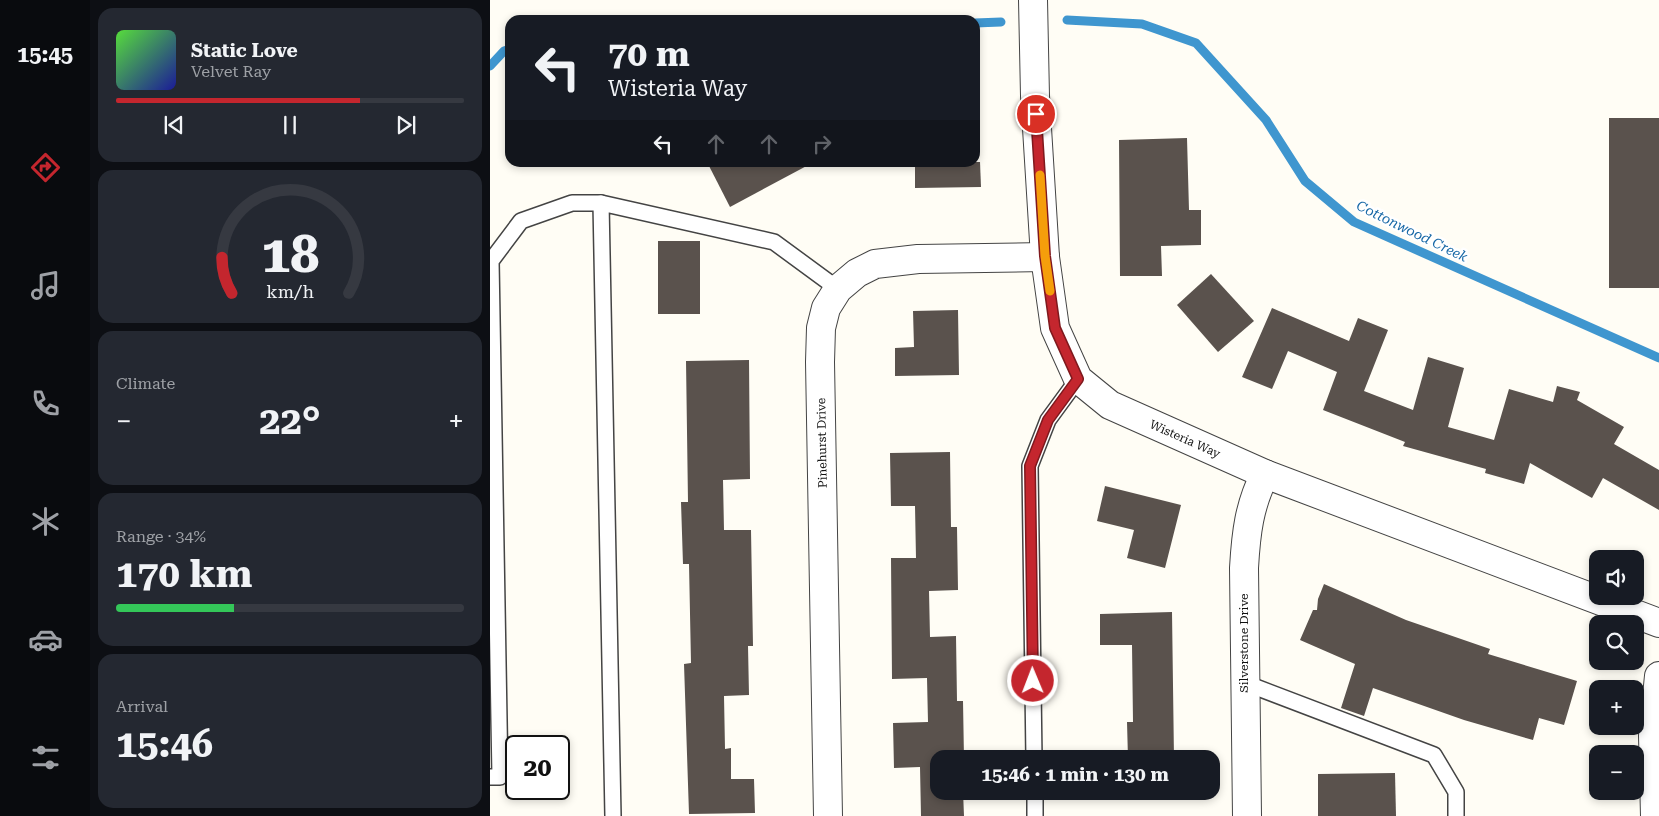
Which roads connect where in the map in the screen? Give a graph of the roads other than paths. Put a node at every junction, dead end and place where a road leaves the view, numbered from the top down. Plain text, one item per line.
1 (1033, 0) edge
2 (601, 203) junction
3 (1045, 256) junction
4 (838, 289) junction
5 (1078, 379) junction
6 (492, 406) edge
7 (1265, 474) junction
8 (1659, 623) edge
9 (1659, 676) edge
10 (1245, 683) junction
11 (1034, 750) edge
12 (490, 777) edge
13 (1035, 800) edge
14 (613, 816) edge
15 (828, 816) edge
16 (1035, 816) edge
17 (1247, 816) edge
18 (1456, 816) edge
19 (1655, 816) edge

1 - 3 street, Wisteria Way
2 - 4 lane
2 - 6 lane
2 - 14 lane
3 - 4 street, Pinehurst Drive
3 - 5 street, Wisteria Way
4 - 15 street, Pinehurst Drive
5 - 7 street, Wisteria Way
5 - 11 lane
6 - 12 lane
7 - 8 street, Wisteria Way
7 - 10 street, Silverstone Drive
9 - 19 street
10 - 17 street, Silverstone Drive
10 - 18 lane
13 - 16 lane

